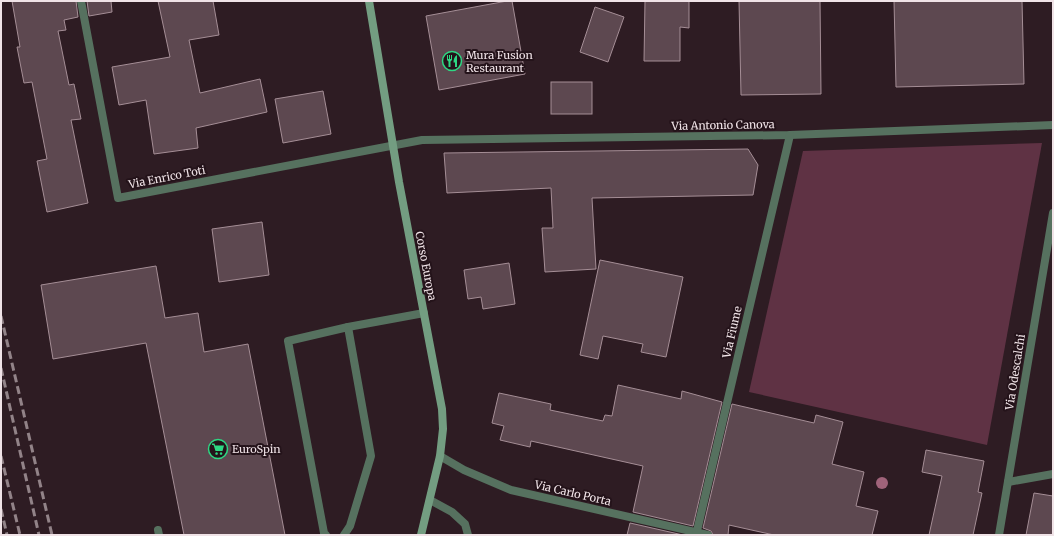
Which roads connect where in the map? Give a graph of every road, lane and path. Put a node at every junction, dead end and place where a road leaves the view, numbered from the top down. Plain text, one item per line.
1 (81, 1) edge
2 (369, 1) edge
3 (1053, 125) edge
4 (790, 135) junction
5 (393, 146) junction
6 (1053, 214) edge
7 (424, 312) junction
8 (348, 328) junction
9 (440, 456) junction
10 (1053, 474) edge
11 (1008, 482) junction
12 (430, 500) junction
13 (696, 534) edge
14 (326, 535) edge
15 (344, 535) edge
16 (421, 535) edge
17 (468, 535) edge
18 (708, 535) edge
19 (999, 535) edge

1 - 5 street, Via Enrico Toti
2 - 5 main road, Corso Europa
3 - 4 street, Via Antonio Canova
4 - 5 street, Via Antonio Canova
4 - 13 street, Via Fiume
5 - 7 main road, Corso Europa
6 - 11 street, Via Odescalchi
7 - 8 street
7 - 9 main road, Corso Europa
8 - 14 street
8 - 15 street
9 - 12 main road, Corso Europa
9 - 13 street, Via Carlo Porta
10 - 11 street
11 - 19 street, Via Odescalchi
12 - 16 main road, Corso Europa
12 - 17 street
13 - 18 street, Via Carlo Porta

